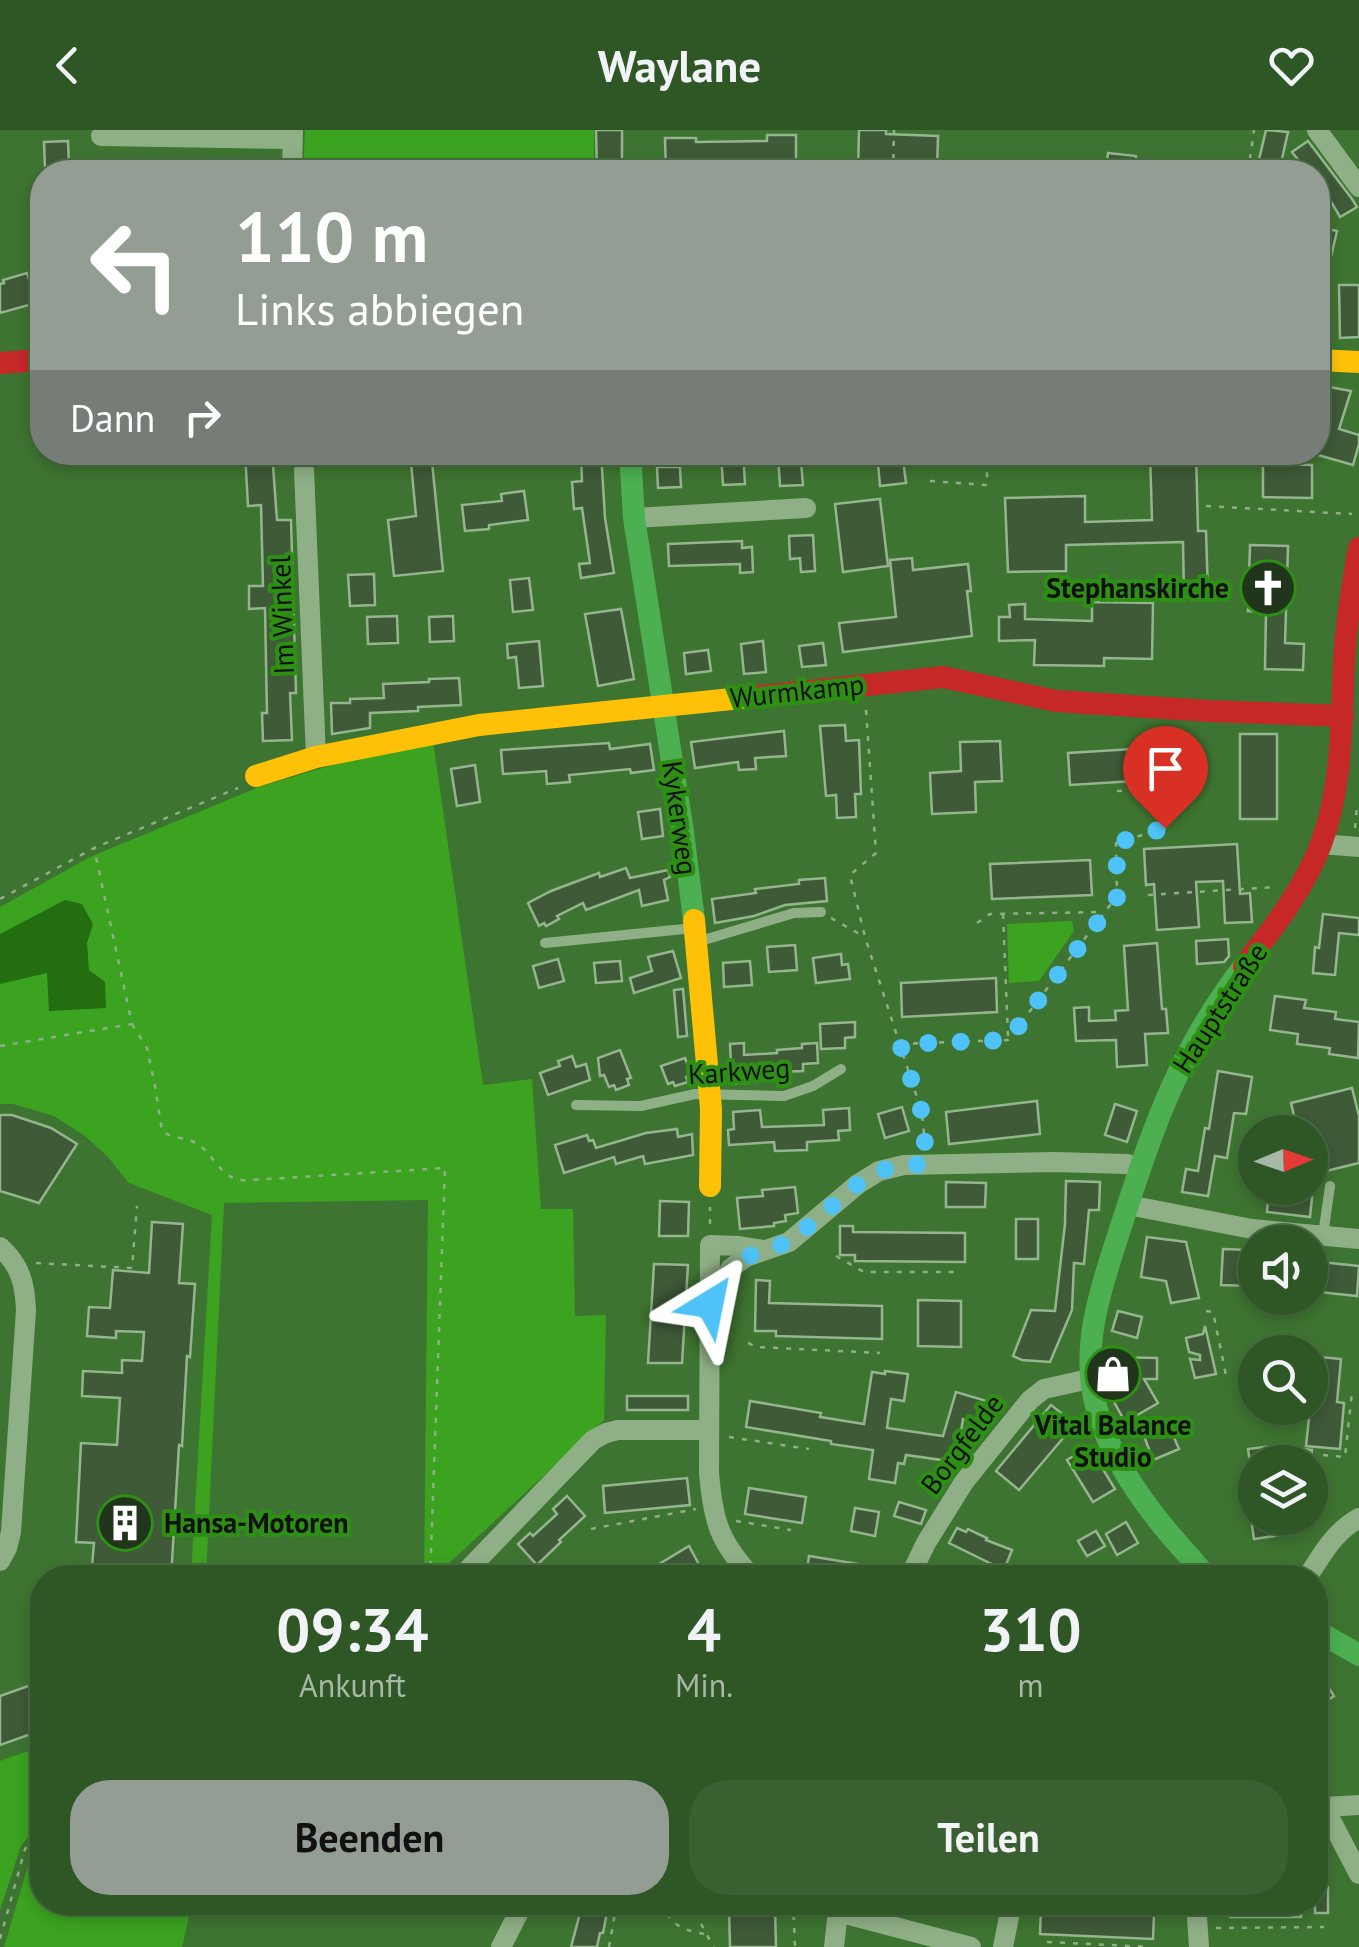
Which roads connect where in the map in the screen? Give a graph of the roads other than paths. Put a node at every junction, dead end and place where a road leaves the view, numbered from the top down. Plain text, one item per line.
1 (1317, 130) edge
2 (292, 134) edge
3 (101, 136) dead end
4 (292, 160) edge
5 (1359, 187) edge
6 (30, 361) edge
7 (1330, 361) edge
8 (1359, 362) edge
9 (0, 364) edge
10 (631, 465) edge
11 (304, 470) dead end
12 (806, 508) dead end
13 (634, 518) junction
14 (1359, 548) edge
15 (664, 706) junction
16 (1343, 716) junction
17 (316, 757) junction
18 (256, 776) road end
19 (1322, 844) junction
20 (1359, 847) edge
21 (821, 912) road end
22 (695, 935) junction
23 (545, 943) dead end
24 (842, 1068) dead end
25 (710, 1094) junction
26 (576, 1105) dead end
27 (1139, 1168) junction
28 (710, 1186) road end
29 (1330, 1186) dead end
30 (1128, 1205) junction
31 (1325, 1225) edge
32 (1238, 1227) edge
33 (1328, 1236) edge
34 (1359, 1239) edge
35 (767, 1251) junction
36 (7, 1254) edge
37 (710, 1304) junction
38 (1089, 1379) junction
39 (708, 1430) junction
40 (1359, 1518) edge
41 (0, 1561) edge
42 (473, 1565) edge
43 (741, 1565) edge
44 (915, 1565) edge
45 (1197, 1565) edge
46 (1315, 1565) edge
47 (1328, 1638) edge
48 (1328, 1651) edge
49 (1359, 1657) edge
50 (1328, 1800) edge
51 (1359, 1805) edge
52 (1328, 1814) edge
53 (1359, 1874) edge
54 (517, 1915) edge
55 (831, 1915) edge
56 (853, 1915) edge
57 (1009, 1915) edge
58 (501, 1947) edge
59 (834, 1947) edge
60 (972, 1947) edge
61 (1003, 1947) edge

1 - 5 street
2 - 3 street
2 - 4 street
6 - 9 street
7 - 8 street
10 - 13 street, Kykerweg
11 - 17 street, Im Winkel
12 - 13 street
13 - 15 street, Kykerweg
14 - 16 street, Hauptstraße
15 - 16 street, Wurmkamp
15 - 17 street, Wurmkamp
15 - 22 street, Kykerweg
16 - 19 street, Hauptstraße
17 - 18 street, Wurmkamp
19 - 20 street
19 - 27 street, Hauptstraße
21 - 22 lane
22 - 23 lane
22 - 25 street, Kykerweg
24 - 25 lane, Karkweg
25 - 26 lane, Karkweg
25 - 28 street, Kykerweg
27 - 30 street, Hauptstraße
27 - 35 street
29 - 31 lane
30 - 32 street
30 - 38 street, Hauptstraße
33 - 34 street
35 - 37 street
35 - 37 street
36 - 41 street
37 - 39 street
38 - 44 street, Borgfelde
38 - 45 street, Hauptstraße
39 - 42 street
39 - 43 street
40 - 46 street
47 - 49 street
48 - 49 street
50 - 51 street
52 - 53 street
54 - 58 street
55 - 59 street
56 - 60 street
57 - 61 street

